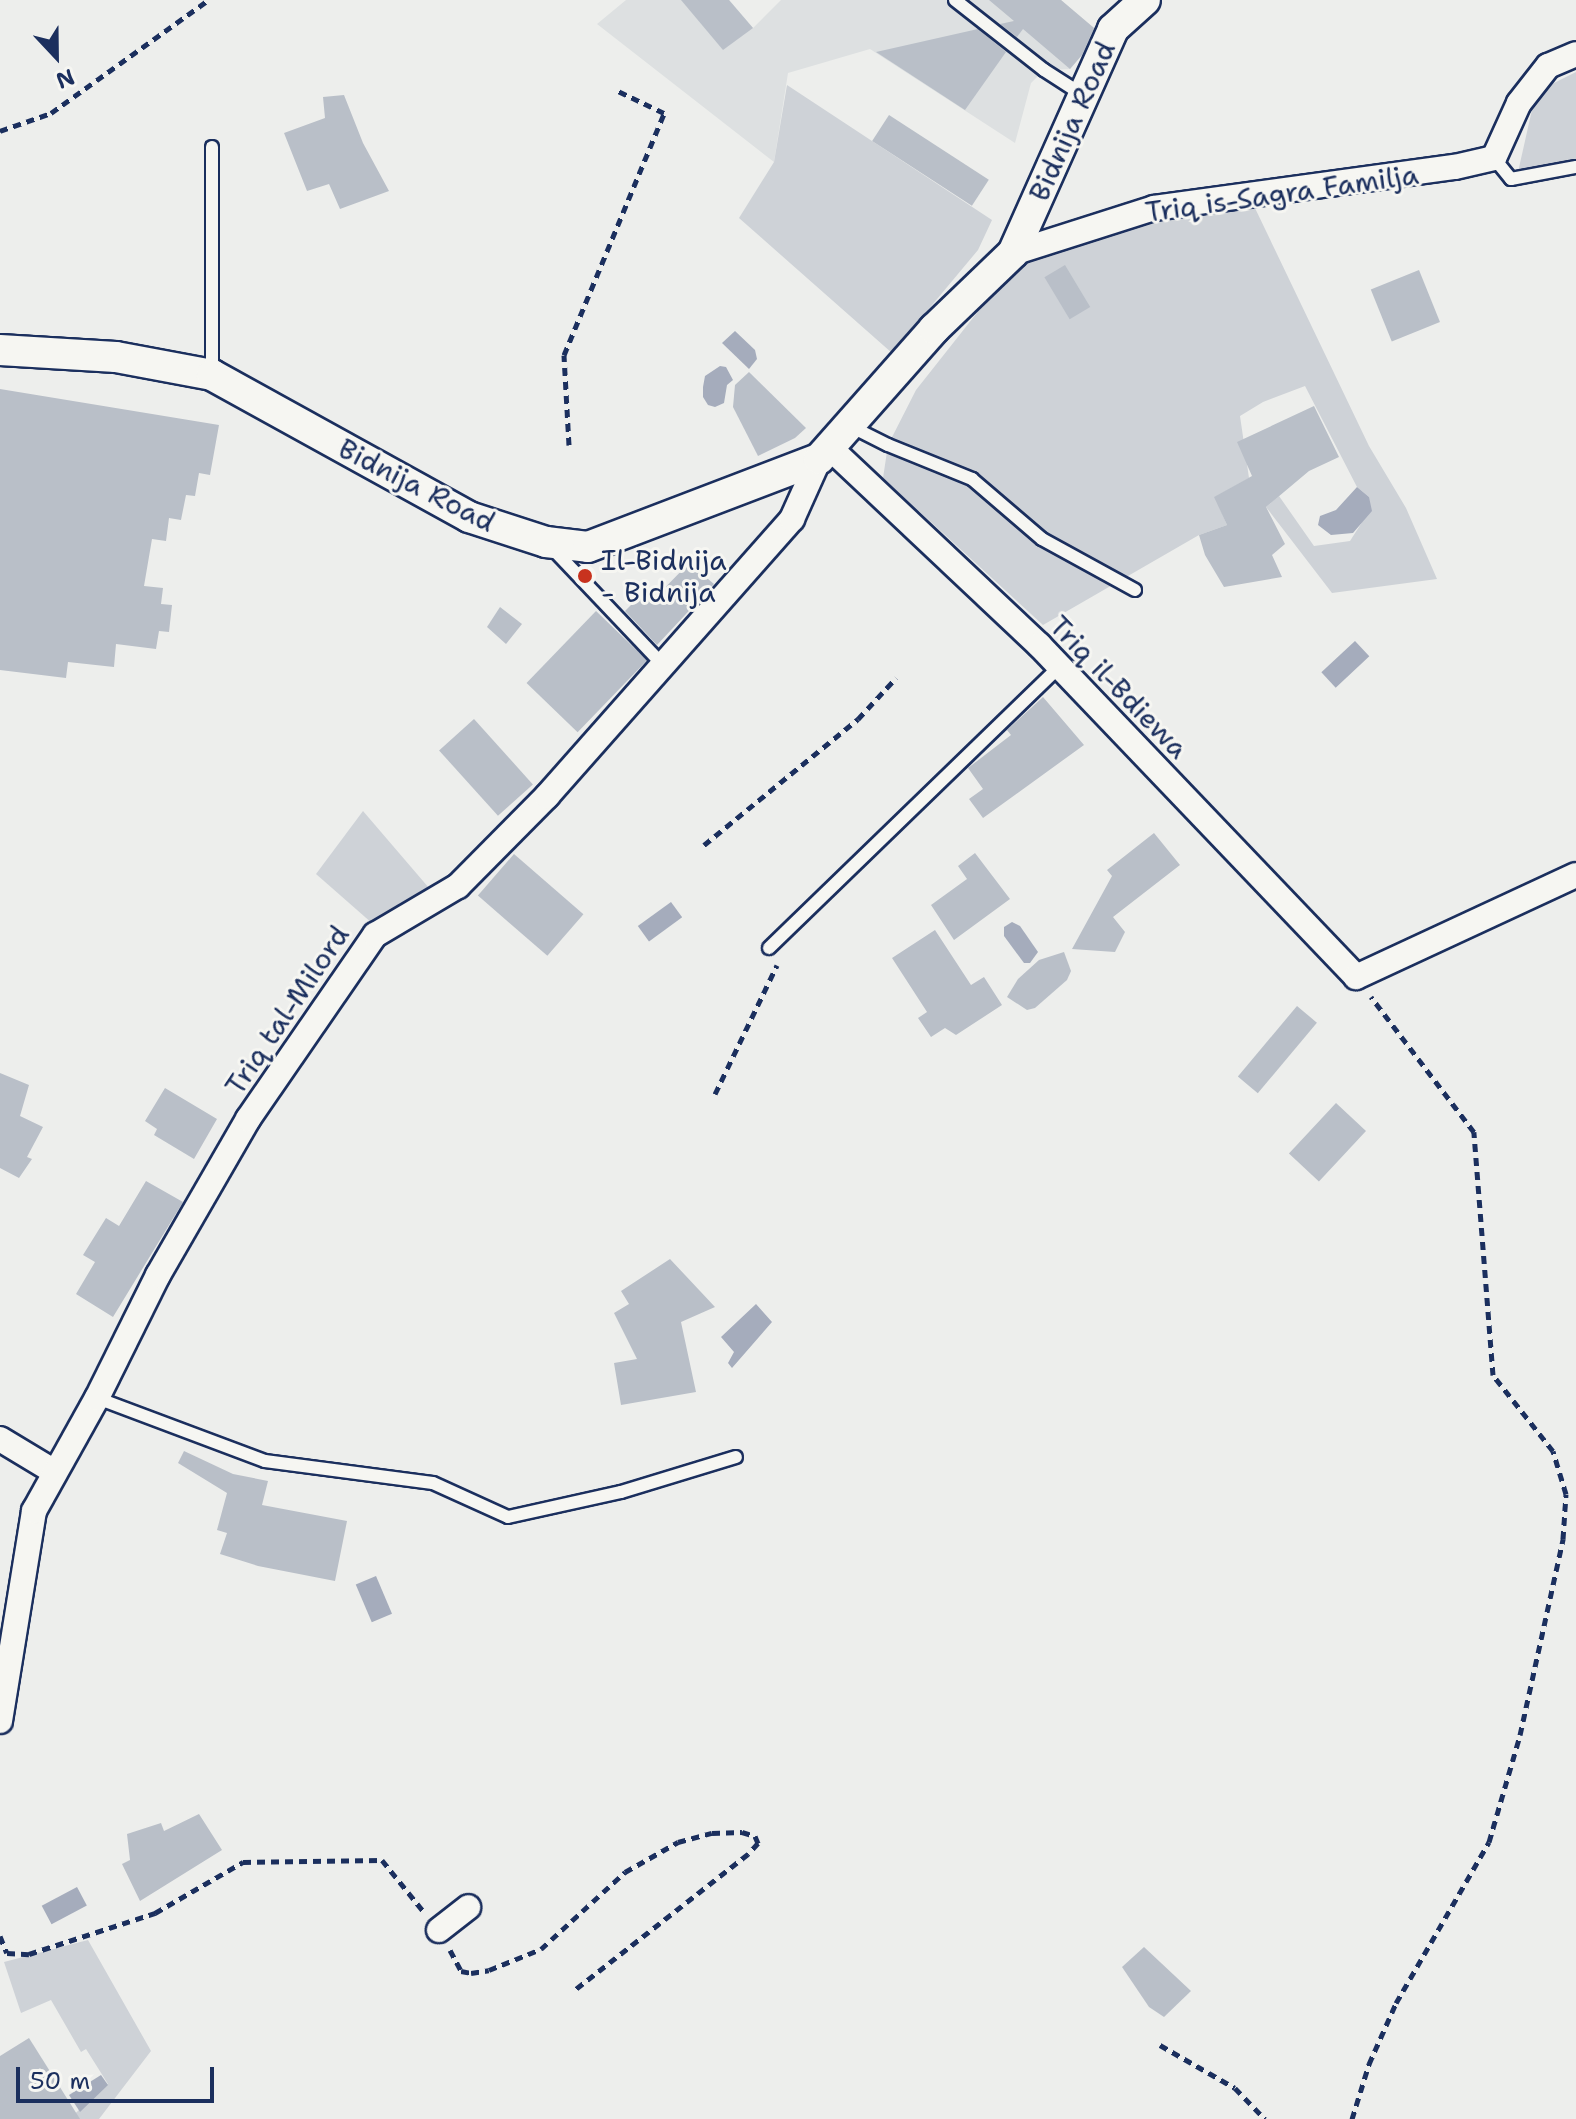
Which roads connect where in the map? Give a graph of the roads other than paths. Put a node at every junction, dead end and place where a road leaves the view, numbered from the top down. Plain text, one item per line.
1 (955, 0) edge
2 (1145, 0) edge
3 (1576, 54) edge
4 (1083, 95) junction
5 (212, 147) dead end
6 (1494, 158) junction
7 (1576, 167) edge
8 (1013, 253) junction
9 (0, 350) edge
10 (212, 375) junction
11 (850, 426) junction
12 (824, 453) junction
13 (546, 542) junction
14 (1135, 590) dead end
15 (663, 665) junction
16 (1058, 668) junction
17 (1576, 875) edge
18 (769, 948) road end
19 (97, 1398) junction
20 (0, 1439) edge
21 (736, 1457) dead end
22 (53, 1471) junction
23 (0, 1721) edge
24 (468, 1907) dead end
25 (439, 1930) dead end

1 - 4 lane
2 - 4 street, Bidnija Road
3 - 6 street
4 - 8 street, Bidnija Road
5 - 10 lane
6 - 7 lane
6 - 8 street, Triq is-Sagra Familja
8 - 11 street, Triq is-Sagra Familja
9 - 10 street, Bidnija Road
10 - 13 street, Bidnija Road
11 - 12 street, Triq is-Sagra Familja
11 - 14 lane
12 - 13 street, Bidnija Road
12 - 15 street, Triq tal-Milord
12 - 16 street, Triq il-Bdiewa
13 - 15 lane
15 - 19 street, Triq tal-Milord
16 - 17 street, Triq il-Bdiewa
16 - 18 lane
19 - 21 lane
19 - 22 street, Triq tal-Milord
20 - 22 street
22 - 23 street, Triq tal-Milord
24 - 25 street

